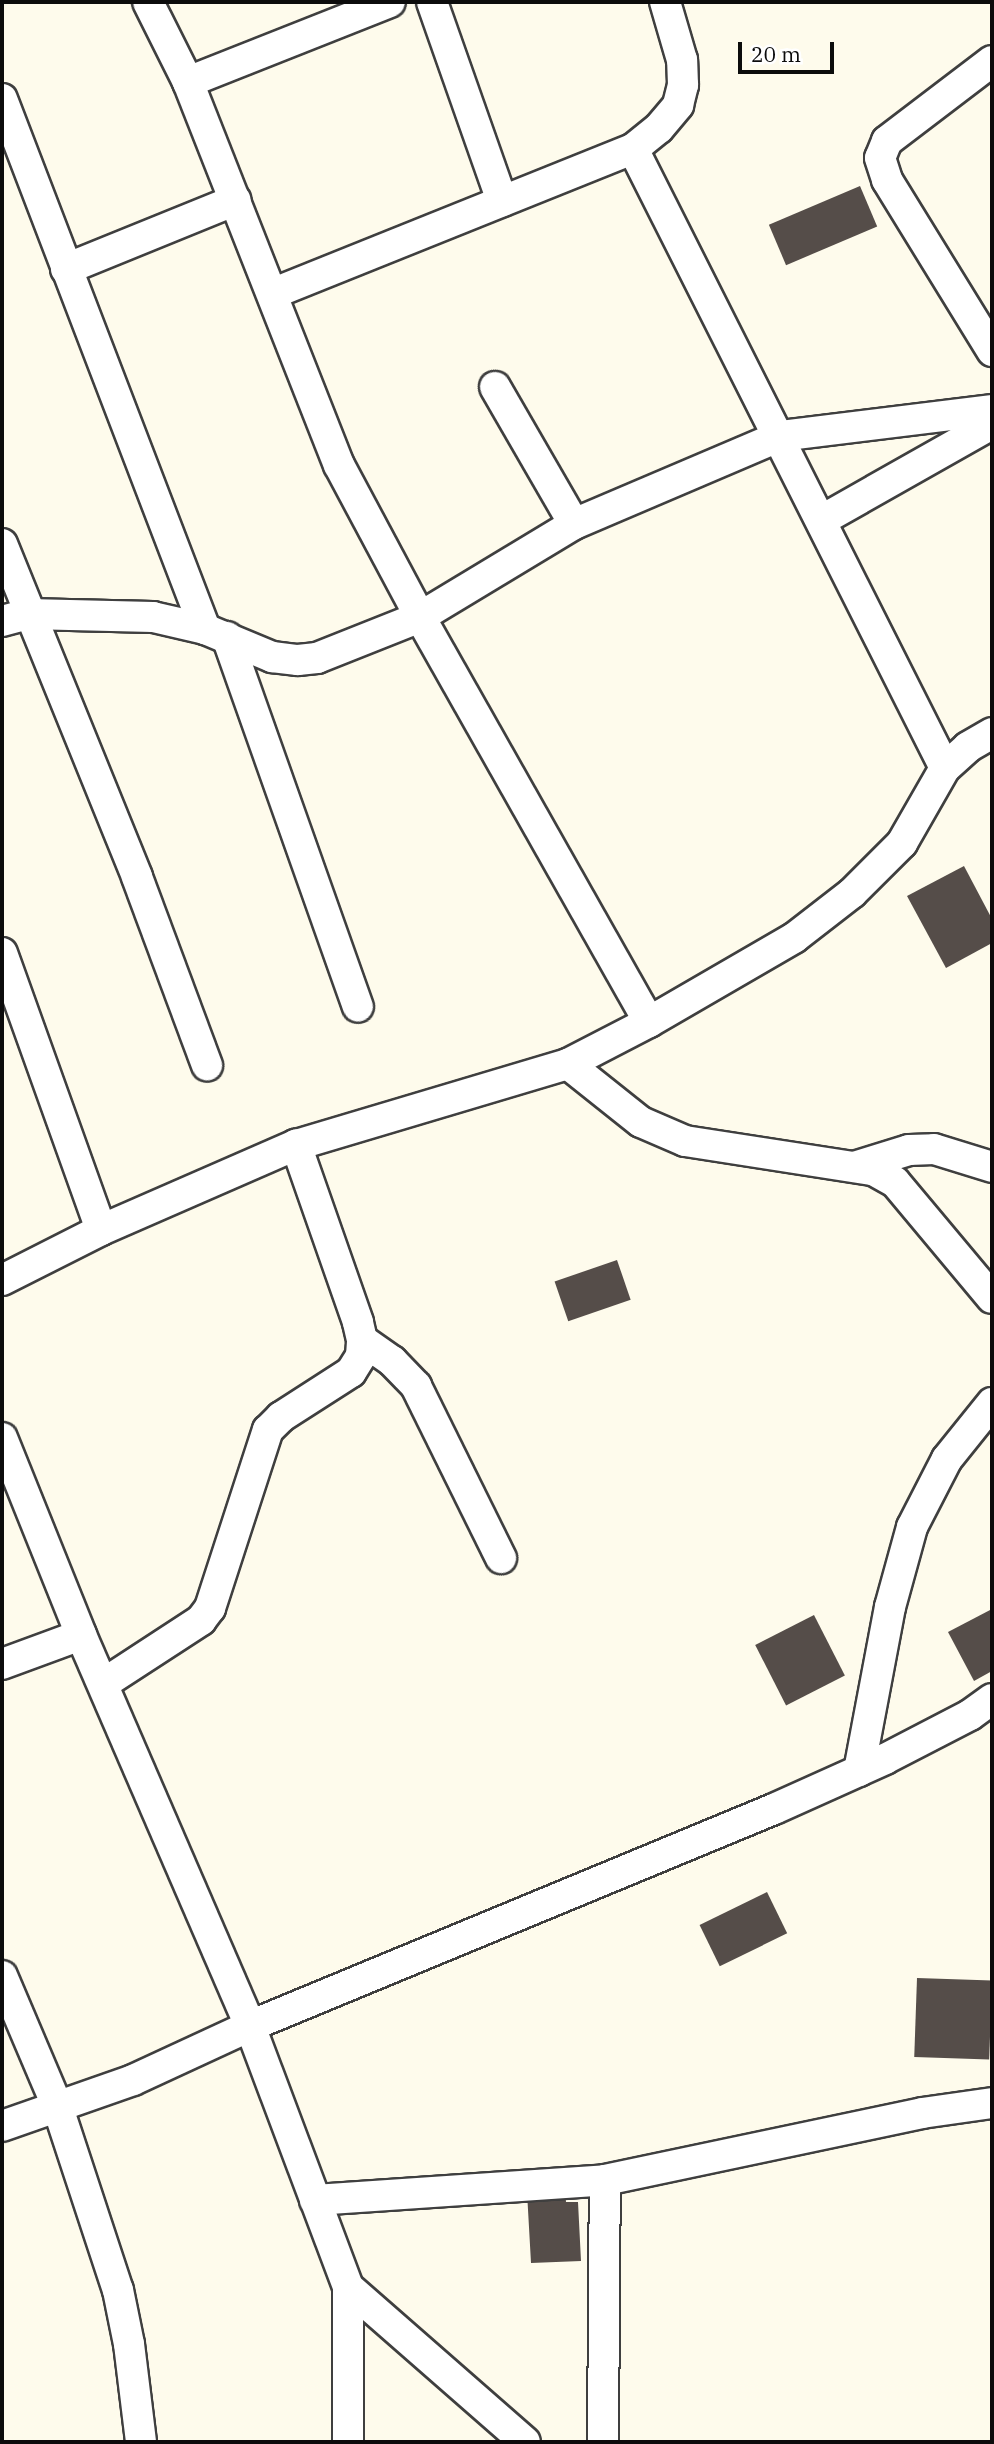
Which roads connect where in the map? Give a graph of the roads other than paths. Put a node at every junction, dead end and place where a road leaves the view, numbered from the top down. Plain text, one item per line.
1 (148, 2) edge
2 (390, 2) edge
3 (432, 2) edge
4 (665, 2) edge
5 (992, 61) edge
6 (188, 82) junction
7 (2, 99) edge
8 (633, 149) junction
9 (236, 200) junction
10 (502, 201) junction
11 (66, 269) junction
12 (274, 293) junction
13 (992, 351) edge
14 (495, 387) dead end
15 (992, 410) edge
16 (992, 424) edge
17 (780, 436) junction
18 (822, 520) junction
19 (574, 524) junction
20 (2, 544) edge
21 (15, 617) edge
22 (420, 617) junction
23 (216, 633) junction
24 (992, 733) edge
25 (945, 768) junction
26 (2, 953) edge
27 (358, 1006) dead end
28 (649, 1023) junction
29 (568, 1064) junction
30 (207, 1065) dead end
31 (296, 1145) junction
32 (857, 1166) junction
33 (992, 1167) edge
34 (101, 1230) junction
35 (2, 1279) edge
36 (992, 1298) edge
37 (362, 1340) junction
38 (992, 1403) edge
39 (2, 1438) edge
40 (7, 1468) edge
41 (500, 1558) dead end
42 (81, 1635) junction
43 (2, 1664) edge
44 (103, 1684) junction
45 (992, 1699) edge
46 (859, 1771) junction
47 (2, 1976) edge
48 (250, 2026) junction
49 (992, 2103) edge
50 (58, 2108) junction
51 (2, 2126) edge
52 (605, 2179) junction
53 (315, 2200) junction
54 (348, 2287) junction
55 (141, 2442) edge
56 (348, 2442) edge
57 (525, 2442) edge
58 (603, 2442) edge

1 - 6 street
2 - 6 street
3 - 10 street
4 - 8 street
5 - 13 street
6 - 9 street
7 - 11 street
8 - 10 street
8 - 17 street
9 - 11 street
9 - 12 street
10 - 12 street
11 - 23 street
12 - 22 street
14 - 19 street
15 - 17 street
16 - 18 street
17 - 18 street
17 - 19 street
18 - 25 street
19 - 22 street
20 - 21 street
21 - 23 street
21 - 30 street
22 - 23 street
22 - 28 street
23 - 27 street
24 - 25 street
25 - 28 street
26 - 34 street
28 - 29 street
29 - 31 street
29 - 32 street
31 - 34 street
31 - 37 street
32 - 33 street
32 - 36 street
34 - 35 street
37 - 41 street
37 - 44 street
38 - 46 street
39 - 40 street
40 - 42 street
42 - 43 street
42 - 44 street
44 - 48 street
45 - 46 street
46 - 48 street
47 - 50 street
48 - 50 street
48 - 53 street
49 - 52 street
50 - 51 street
50 - 55 street
52 - 53 street
52 - 58 street
53 - 54 street
54 - 56 street
54 - 57 street

